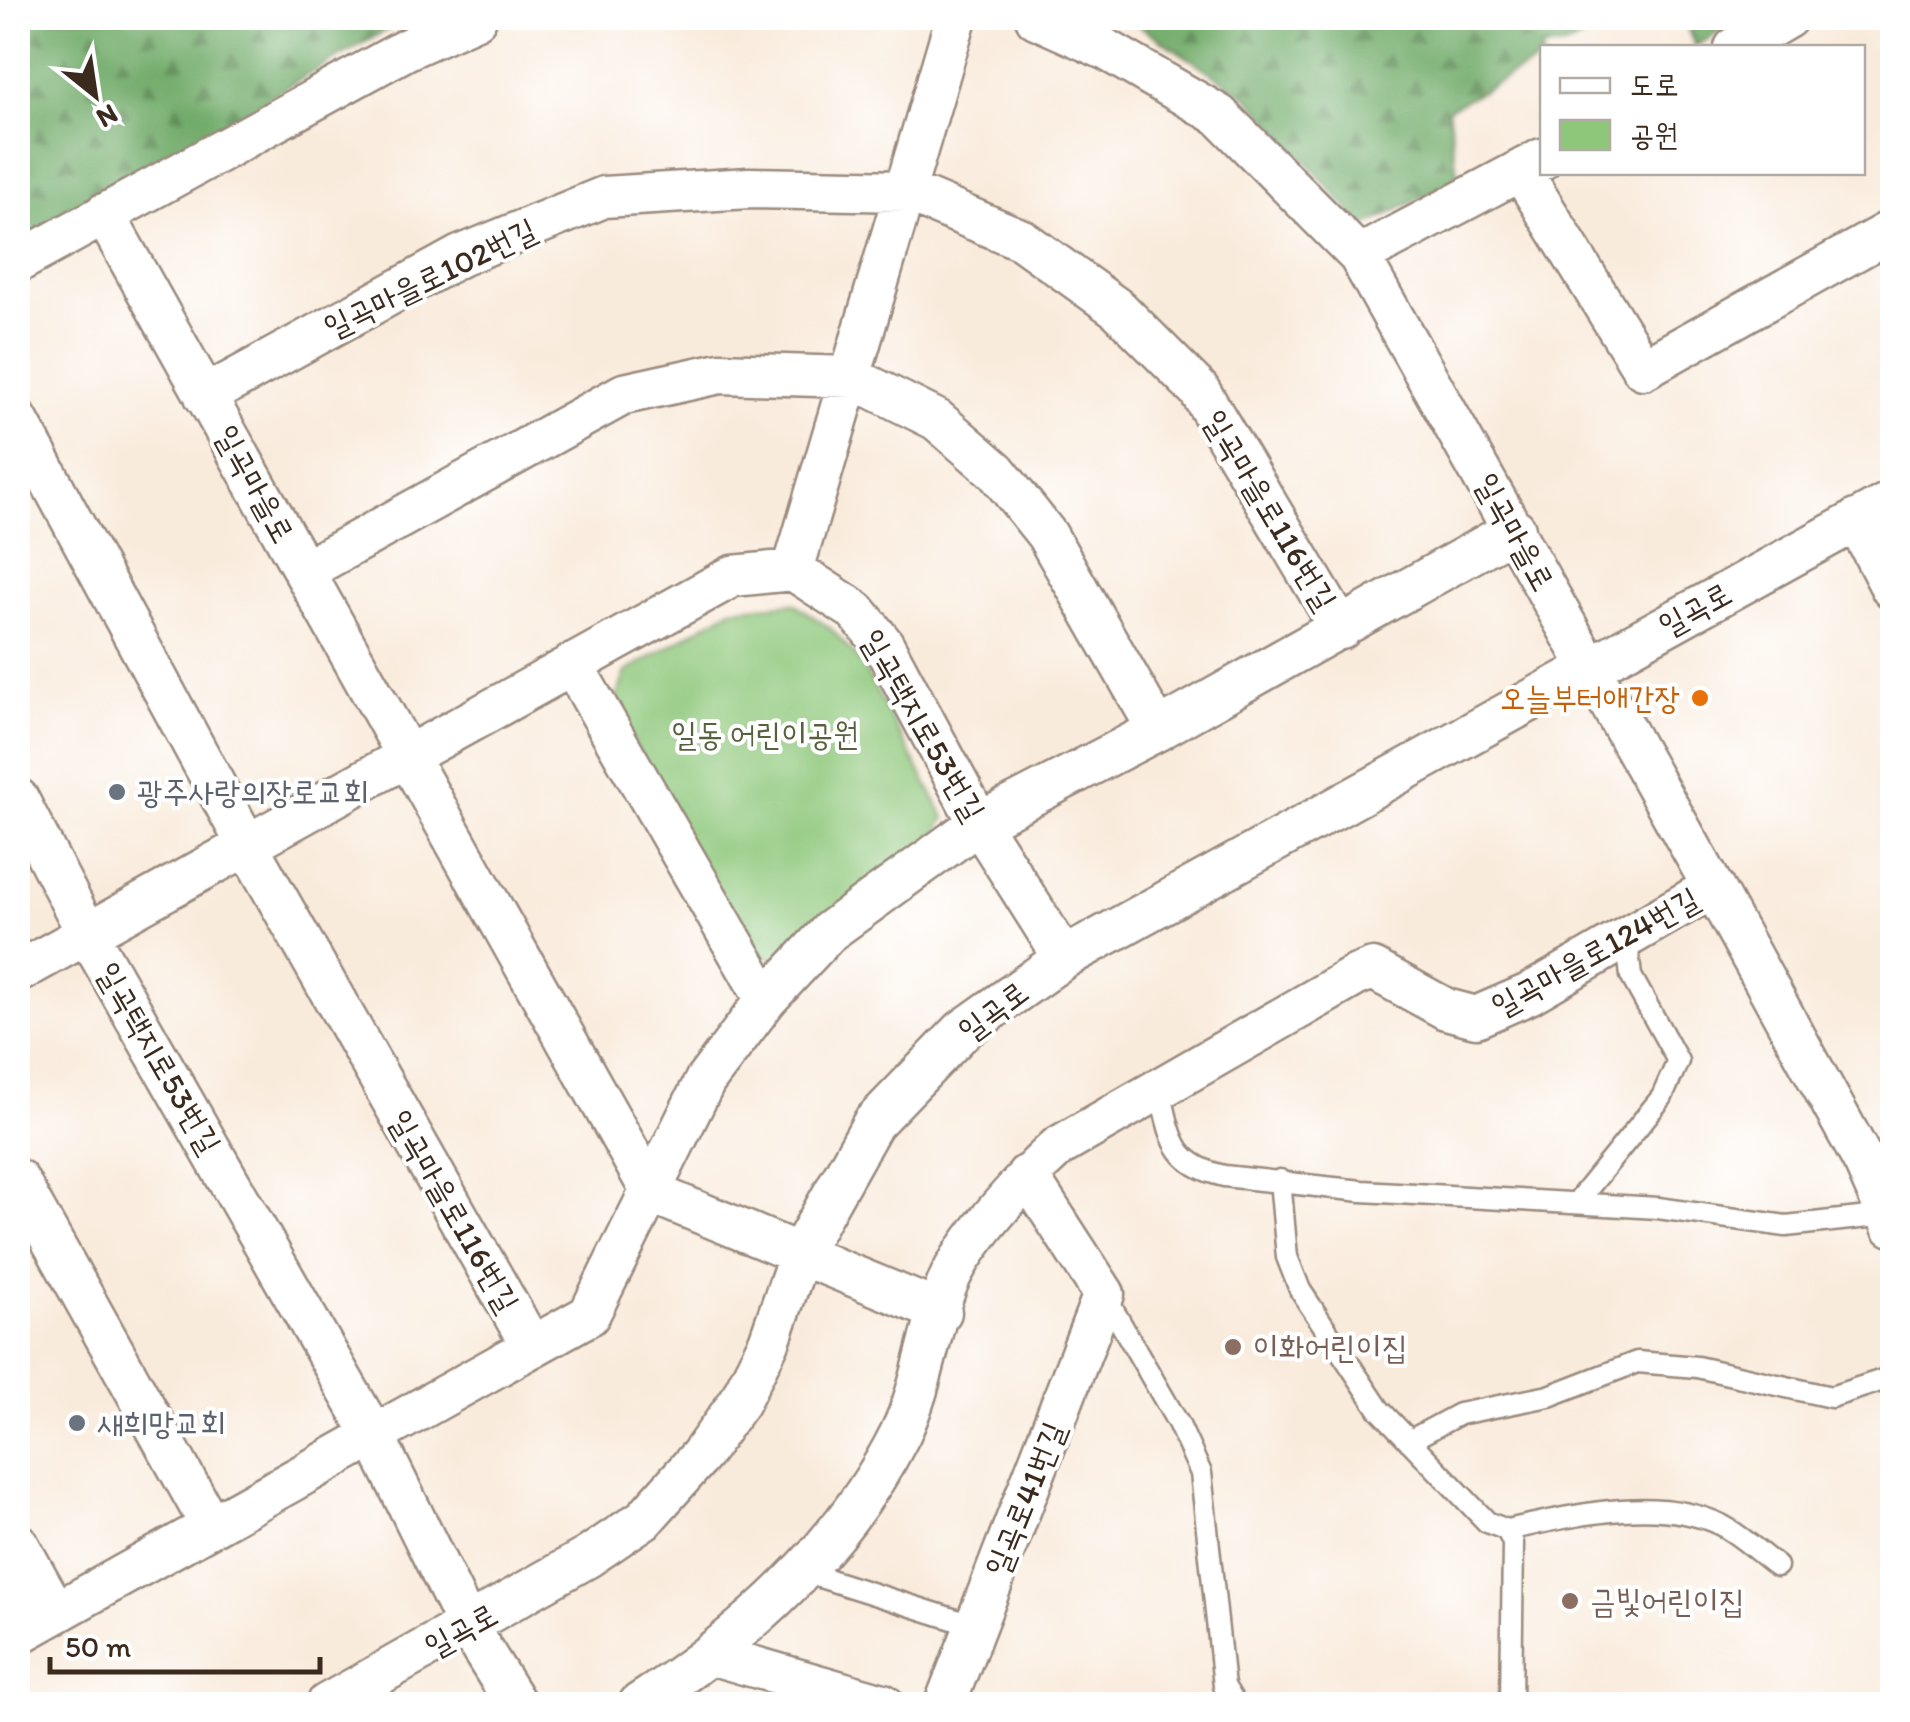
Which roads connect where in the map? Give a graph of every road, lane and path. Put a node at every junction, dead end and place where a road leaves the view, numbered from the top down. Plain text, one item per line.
1 (476, 18) edge
2 (956, 18) edge
3 (1036, 18) edge
4 (1787, 18) edge
5 (1740, 45) edge
6 (1532, 165) edge
7 (906, 191) junction
8 (104, 214) junction
9 (1892, 230) edge
10 (1359, 256) junction
11 (18, 262) edge
12 (851, 378) junction
13 (1198, 390) joint
14 (206, 396) junction
15 (18, 421) edge
16 (1892, 501) edge
17 (1856, 520) junction
18 (1514, 529) junction
19 (793, 570) junction
20 (304, 571) junction
21 (1892, 589) edge
22 (1342, 629) junction
23 (572, 664) junction
24 (1589, 666) junction
25 (1158, 730) junction
26 (408, 754) junction
27 (18, 799) edge
28 (979, 823) junction
29 (246, 843) junction
30 (1713, 887) junction
31 (87, 933) junction
32 (1626, 935) junction
33 (1064, 958) junction
34 (18, 972) edge
35 (766, 1000) junction
36 (1158, 1086) junction
37 (1879, 1163) edge
38 (1027, 1175) junction
39 (18, 1180) edge
40 (1280, 1180) junction
41 (652, 1194) junction
42 (1576, 1204) junction
43 (1890, 1220) edge
44 (800, 1253) junction
45 (1104, 1294) junction
46 (940, 1312) junction
47 (532, 1347) junction
48 (1892, 1376) edge
49 (374, 1436) junction
50 (1409, 1441) junction
51 (211, 1526) junction
52 (1507, 1530) junction
53 (18, 1544) edge
54 (1777, 1566) dead end
55 (802, 1571) junction
56 (56, 1612) junction
57 (975, 1626) junction
58 (468, 1628) junction
59 (18, 1634) edge
60 (714, 1655) junction
61 (327, 1704) edge
62 (516, 1704) edge
63 (639, 1704) edge
64 (883, 1704) edge
65 (945, 1704) edge
66 (1235, 1704) edge
67 (1511, 1704) edge

1 - 8 street
2 - 7 street
3 - 10 street, 일곡마을로
4 - 5 street
6 - 9 street
6 - 10 street
7 - 12 street
7 - 13 street, 일곡마을로102번길
7 - 14 street, 일곡마을로102번길
8 - 11 street
8 - 14 street, 일곡마을로
10 - 18 street, 일곡마을로
12 - 19 street
12 - 20 street
12 - 25 street
13 - 22 street, 일곡마을로116번길
14 - 20 street, 일곡마을로
15 - 29 street
16 - 17 street, 일곡로
17 - 21 street
17 - 24 street, 일곡로
18 - 22 street, 일곡마을로116번길
18 - 24 street, 일곡마을로
19 - 23 street, 일곡택지로53번길
19 - 28 street, 일곡택지로53번길
20 - 26 street, 일곡마을로
22 - 25 street, 일곡마을로116번길
23 - 26 street, 일곡택지로53번길
23 - 35 street
24 - 30 street, 일곡마을로
24 - 33 street, 일곡로
25 - 28 street, 일곡마을로116번길
26 - 29 street, 일곡택지로53번길
26 - 41 street
27 - 31 street
28 - 33 street, 일곡택지로53번길
28 - 35 street, 일곡마을로116번길
29 - 31 street, 일곡택지로53번길
29 - 47 street, 일곡마을로116번길
30 - 32 street, 일곡마을로124번길
30 - 37 street, 일곡마을로
31 - 34 street, 일곡택지로53번길
31 - 49 street, 일곡택지로53번길
32 - 36 street, 일곡마을로124번길
32 - 42 lane
33 - 44 street, 일곡로
35 - 41 street, 일곡마을로116번길
36 - 38 street, 일곡마을로124번길
36 - 40 lane
37 - 43 street, 일곡마을로
38 - 45 street
38 - 46 street, 일곡마을로124번길
39 - 51 street
40 - 42 lane, 일곡마을로
40 - 50 lane
41 - 44 street
41 - 47 street, 일곡마을로116번길
42 - 43 lane, 일곡마을로
44 - 46 street
44 - 58 street, 일곡로
45 - 57 street, 일곡로41번길
45 - 66 lane
46 - 55 street, 일곡마을로124번길
47 - 49 street, 일곡마을로116번길
48 - 50 lane
49 - 51 street, 일곡마을로116번길
49 - 58 street
50 - 52 lane
51 - 56 street, 일곡마을로116번길
52 - 54 lane
52 - 67 lane
53 - 56 street
55 - 57 lane
55 - 60 street, 일곡마을로124번길
56 - 59 street, 일곡마을로116번길
57 - 65 street, 일곡로41번길
58 - 61 street, 일곡로
58 - 62 street
60 - 63 street, 일곡마을로124번길
60 - 64 street

